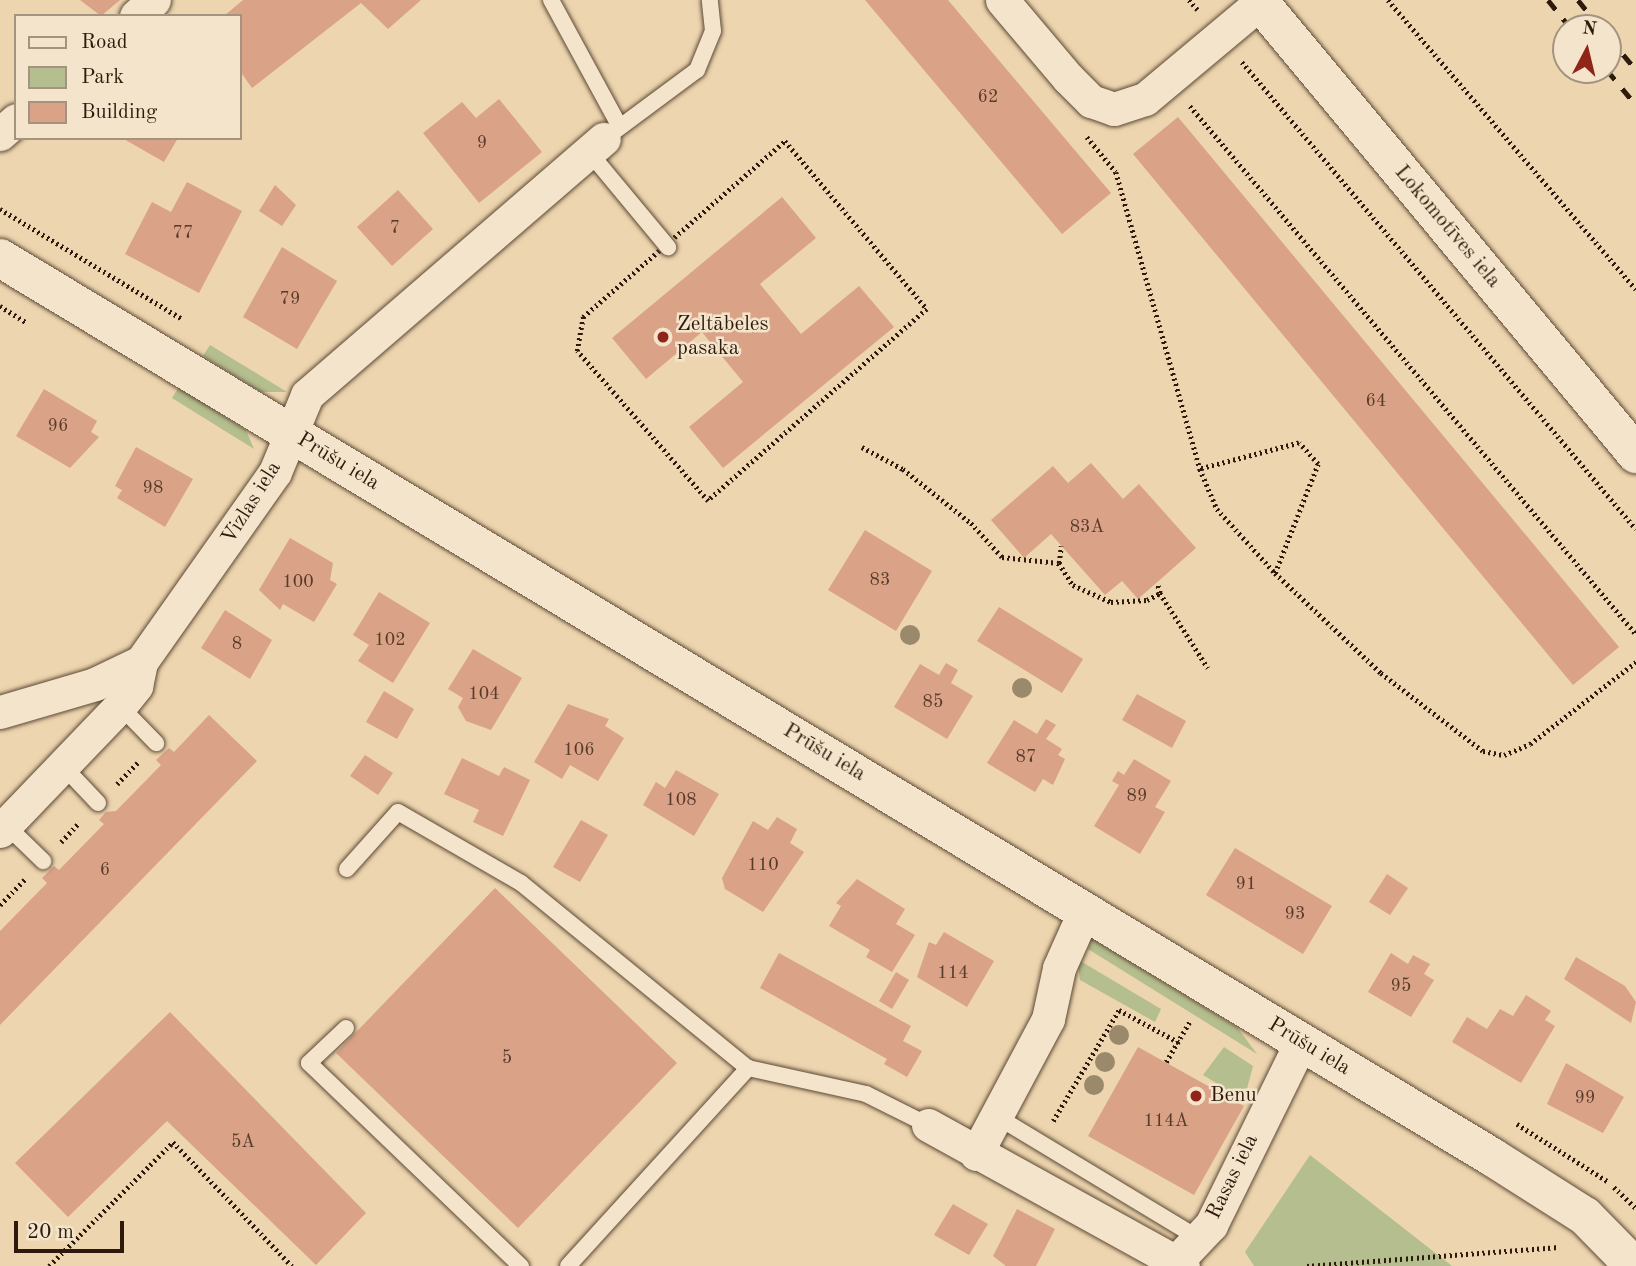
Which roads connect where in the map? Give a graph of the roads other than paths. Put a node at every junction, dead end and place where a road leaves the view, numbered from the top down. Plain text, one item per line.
1 (155, 0) edge
2 (551, 0) edge
3 (710, 0) edge
4 (1002, 0) edge
5 (1259, 2) edge
6 (138, 14) edge
7 (14, 122) edge
8 (0, 134) edge
9 (604, 139) junction
10 (668, 247) road end
11 (0, 258) edge
12 (289, 433) junction
13 (1636, 454) edge
14 (141, 662) junction
15 (120, 706) junction
16 (0, 712) edge
17 (156, 743) dead end
18 (63, 766) junction
19 (98, 803) dead end
20 (3, 828) edge
21 (43, 861) dead end
22 (347, 869) dead end
23 (1085, 910) junction
24 (346, 1028) dead end
25 (1301, 1042) junction
26 (748, 1068) junction
27 (996, 1116) junction
28 (928, 1125) joint
29 (976, 1154) junction
30 (1182, 1258) edge
31 (521, 1266) edge
32 (568, 1266) edge
33 (1634, 1266) edge

1 - 6 street
2 - 9 lane
3 - 9 lane
4 - 5 street
5 - 13 street, Lokomotīves iela
7 - 8 street
9 - 10 lane
9 - 12 street, Vizlas iela
11 - 12 street, Prūšu iela
12 - 14 street, Vizlas iela
12 - 23 street, Prūšu iela
14 - 15 street
14 - 16 street, Vizlas iela
15 - 17 lane
15 - 18 street
18 - 19 lane
18 - 20 street
20 - 21 lane
22 - 26 lane
23 - 25 street, Prūšu iela
23 - 27 street
24 - 31 lane
25 - 30 street, Rasas iela
25 - 33 street, Prūšu iela
26 - 28 lane
26 - 32 lane
27 - 29 street
27 - 30 lane
28 - 29 street
29 - 30 street

